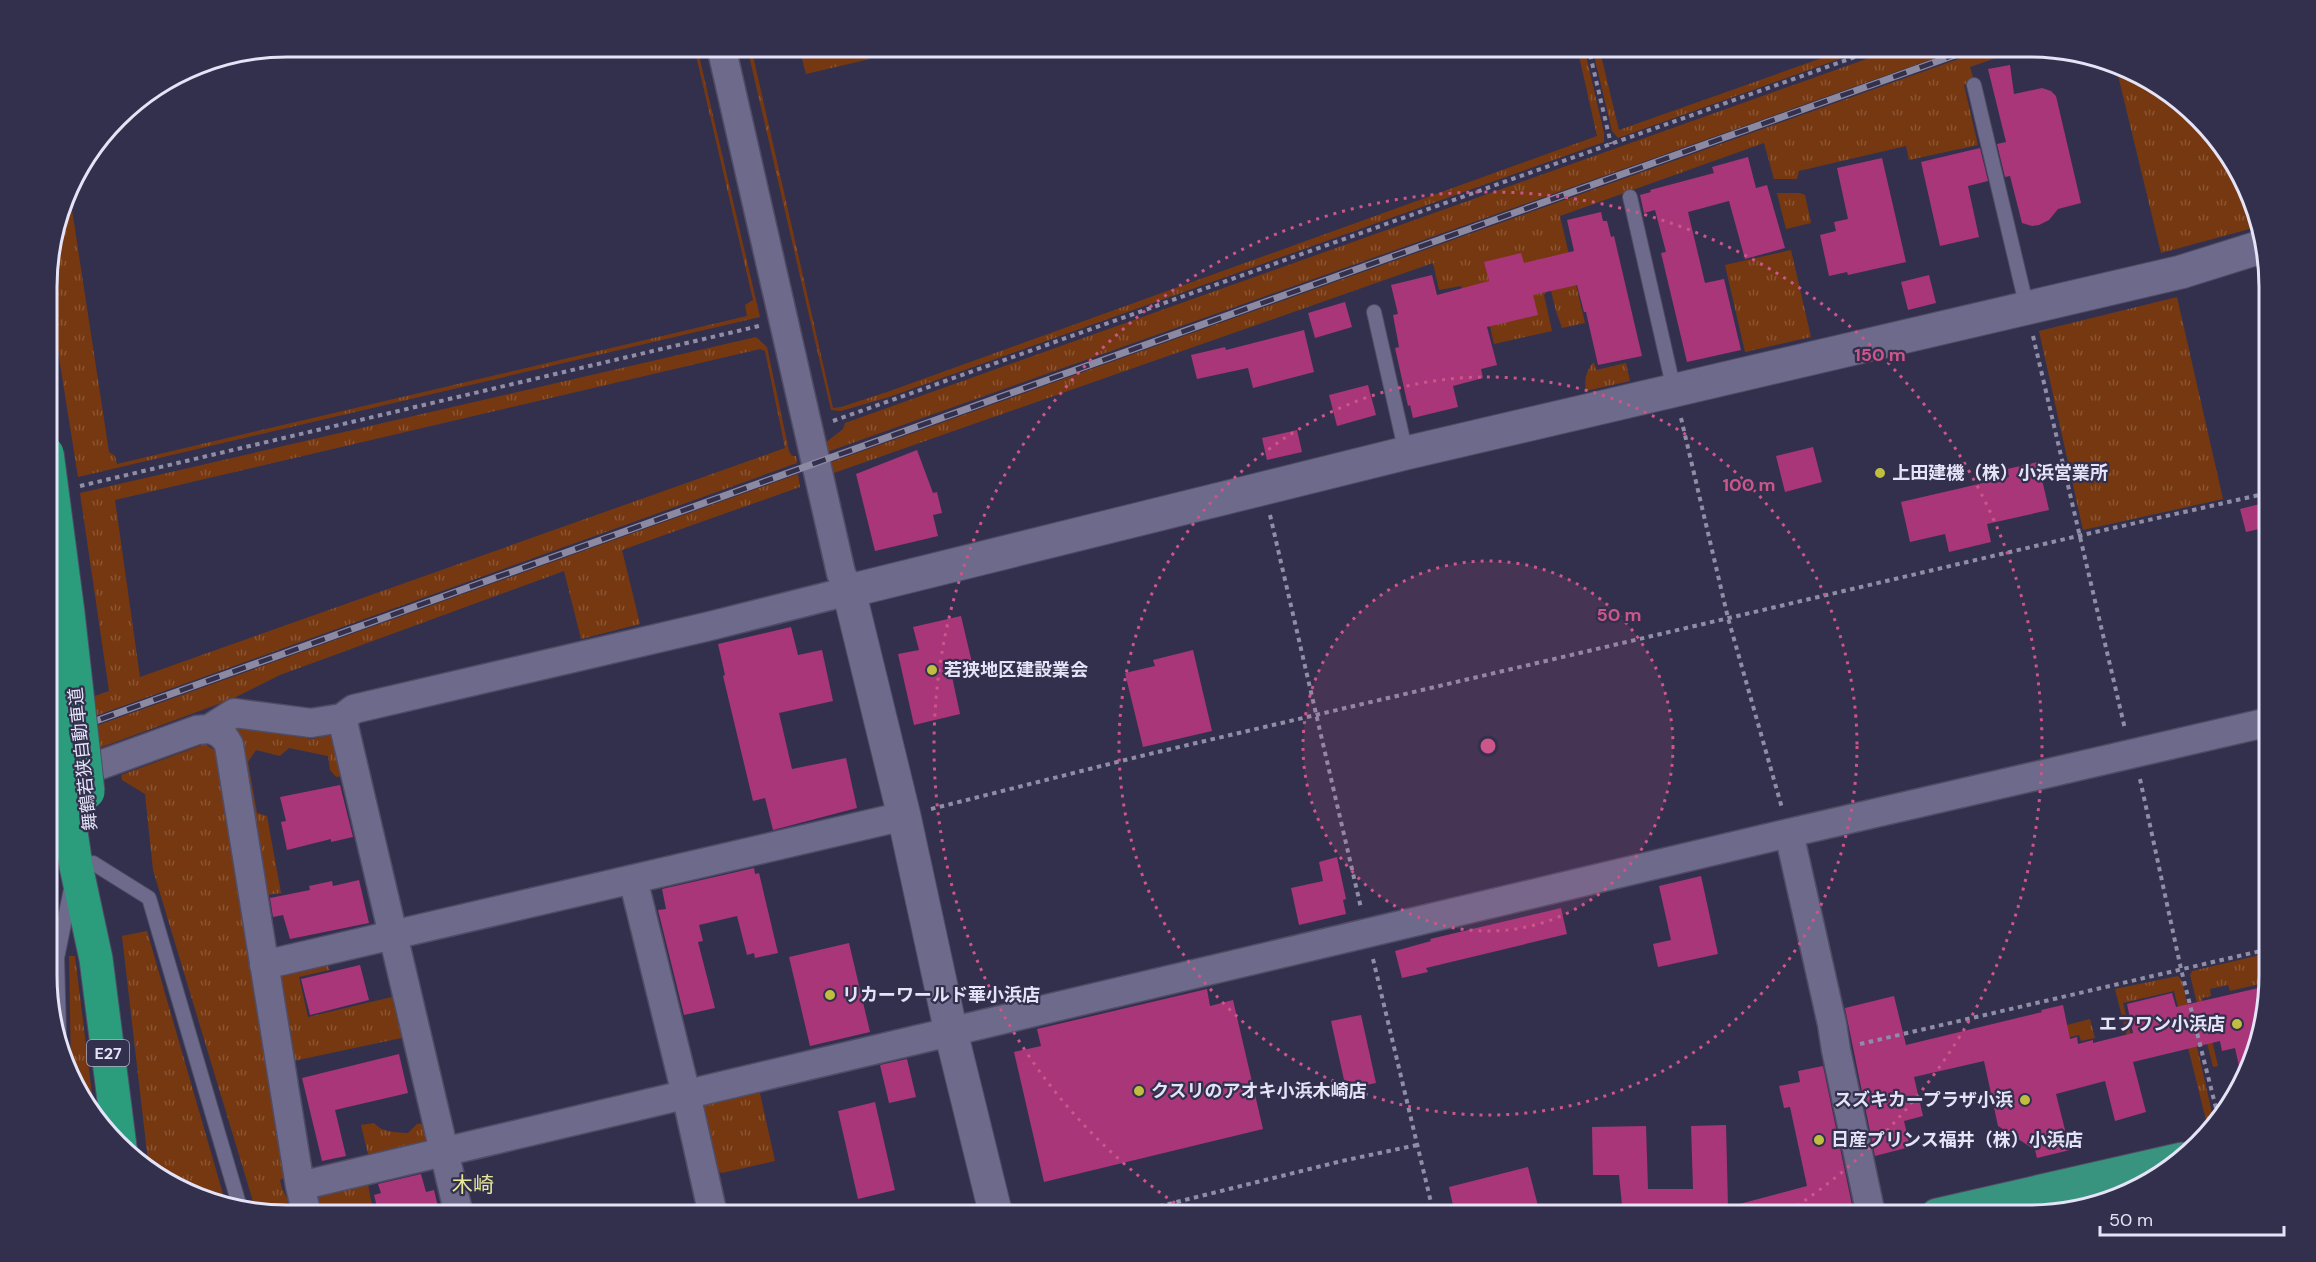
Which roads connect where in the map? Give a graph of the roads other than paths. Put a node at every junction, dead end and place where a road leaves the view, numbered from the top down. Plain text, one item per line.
1 (725, 57) edge
2 (1974, 85) dead end
3 (1630, 196) dead end
4 (2256, 249) edge
5 (2028, 308) junction
6 (1374, 312) dead end
7 (1674, 391) junction
8 (1406, 453) junction
9 (57, 529) edge
10 (849, 591) junction
11 (342, 718) junction
12 (2259, 724) edge
13 (209, 729) junction
14 (57, 730) edge
15 (67, 791) edge
16 (904, 816) junction
17 (1789, 833) junction
18 (84, 864) junction
19 (633, 879) junction
20 (393, 936) junction
21 (57, 958) edge
22 (57, 958) edge
23 (264, 965) junction
24 (57, 994) edge
25 (951, 1032) junction
26 (686, 1094) junction
27 (118, 1131) edge
28 (444, 1151) junction
29 (2160, 1164) edge
30 (300, 1185) junction
31 (238, 1200) edge
32 (305, 1205) edge
33 (457, 1205) edge
34 (711, 1205) edge
35 (994, 1205) edge
36 (1869, 1205) edge
37 (1981, 1205) edge

1 - 10 street
2 - 5 lane
3 - 7 lane
4 - 5 street
5 - 7 street
6 - 8 lane
7 - 8 street
8 - 10 street
9 - 15 highway, 舞鶴若狭自動車道 / E27, bridge
10 - 11 street
10 - 16 street
11 - 13 street
11 - 20 street
12 - 17 street
13 - 15 street
13 - 23 street
14 - 15 highway, 舞鶴若狭自動車道 / E27, bridge
15 - 18 highway, 舞鶴若狭自動車道 / E27
16 - 19 street
16 - 25 street
17 - 25 street
17 - 36 street
18 - 21 lane
18 - 27 highway, 舞鶴若狭自動車道 / E27
18 - 31 lane
19 - 20 street
19 - 26 street
20 - 23 street
20 - 28 street
22 - 24 lane
23 - 30 street
25 - 26 street
25 - 35 street
26 - 28 street
26 - 34 street
28 - 30 street
28 - 33 street
29 - 37 highway
30 - 32 street

